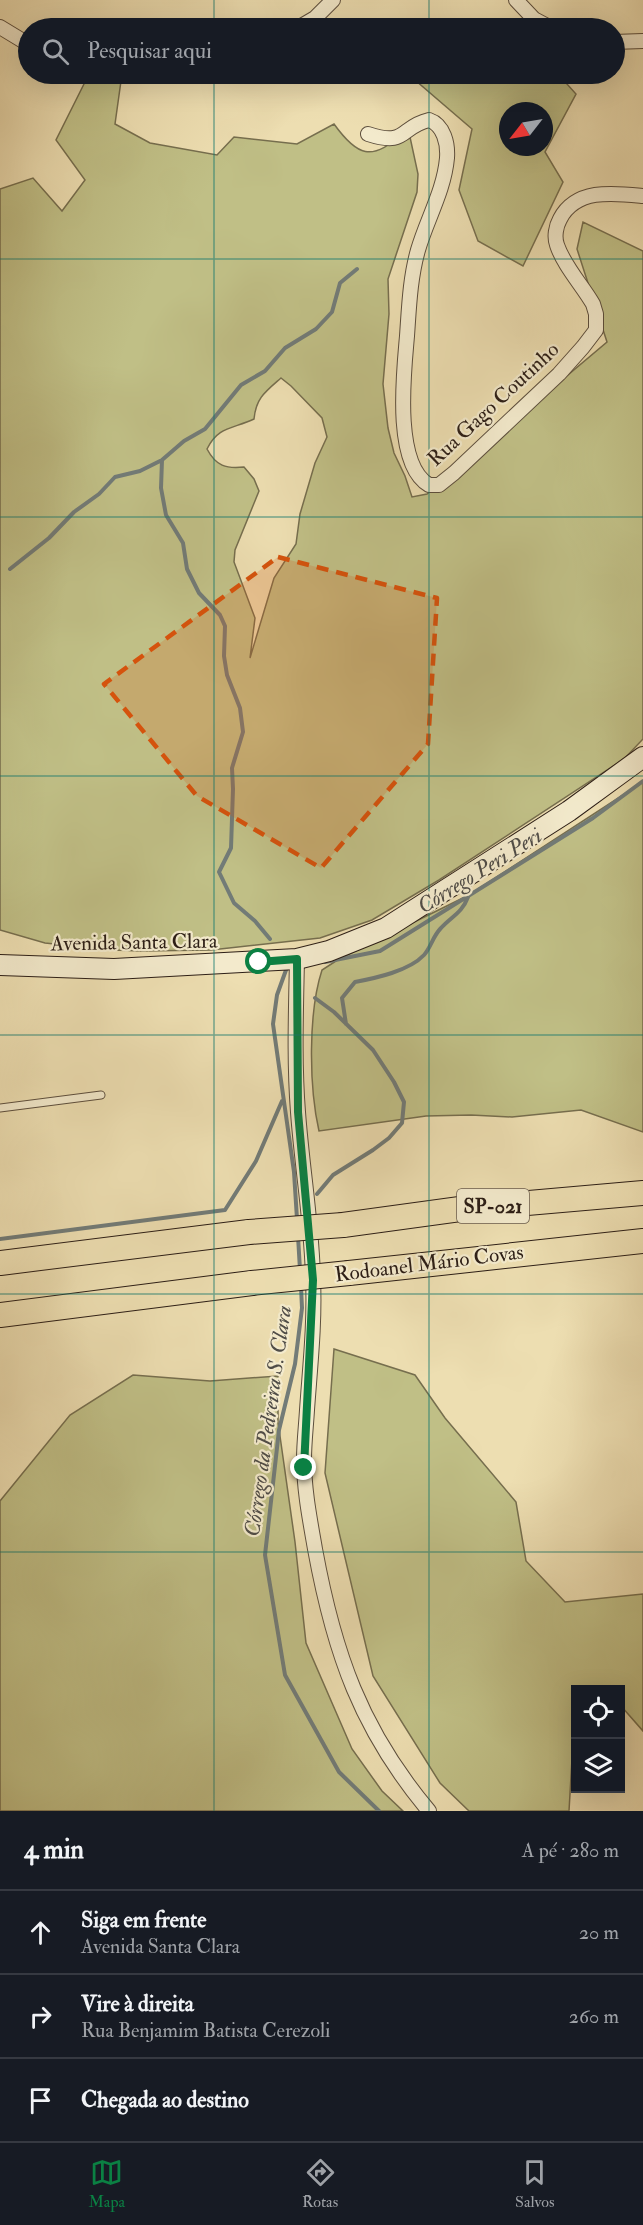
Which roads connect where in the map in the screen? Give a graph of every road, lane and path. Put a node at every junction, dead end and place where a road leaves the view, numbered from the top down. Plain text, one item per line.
1 (333, 0) edge
2 (516, 0) edge
3 (315, 18) edge
4 (533, 18) edge
5 (0, 27) edge
6 (18, 38) edge
7 (643, 41) edge
8 (625, 42) edge
9 (368, 134) dead end
10 (643, 196) edge
11 (643, 757) edge
12 (297, 959) junction
13 (0, 965) edge
14 (101, 1095) dead end
15 (0, 1108) edge
16 (643, 1192) edge
17 (643, 1241) edge
18 (0, 1263) edge
19 (0, 1315) edge
20 (429, 1811) edge

1 - 3 street
2 - 4 street
5 - 6 street
7 - 8 street
9 - 10 street, Rua Gago Coutinho
11 - 12 street, Avenida Santa Clara
12 - 13 street, Avenida Santa Clara
12 - 20 street
14 - 15 lane
16 - 18 highway, SP-021, bridge
17 - 19 highway, Rodoanel Mário Covas / SP-021, bridge

